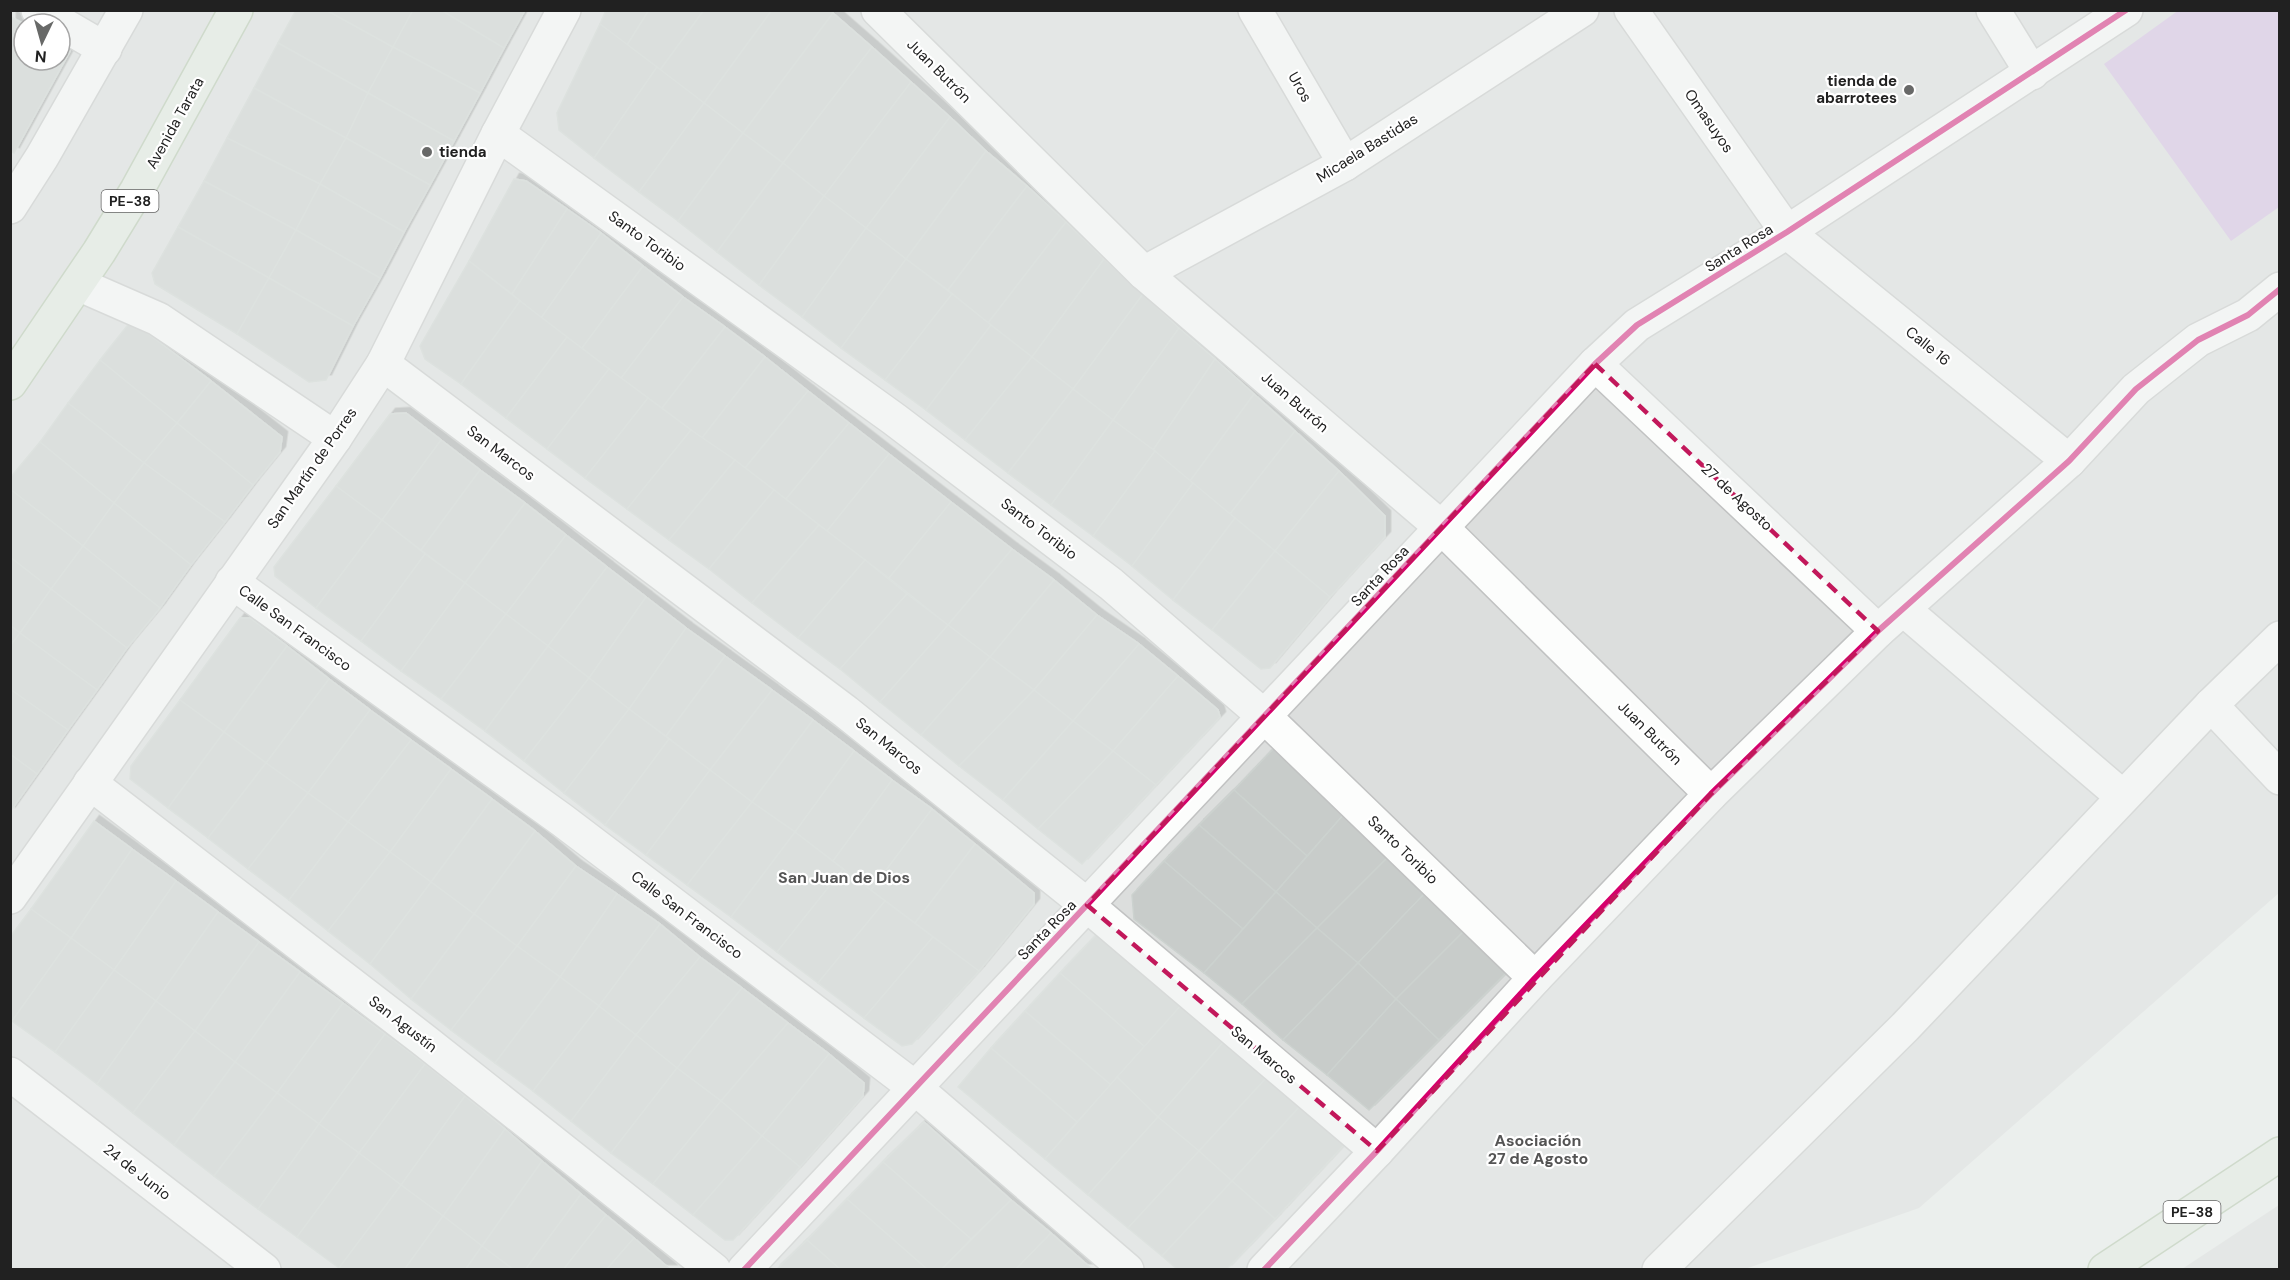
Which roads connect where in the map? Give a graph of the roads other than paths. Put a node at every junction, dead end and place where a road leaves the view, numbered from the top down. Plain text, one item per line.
1 (38, 10) edge
2 (126, 10) edge
3 (236, 10) edge
4 (564, 10) edge
5 (878, 10) edge
6 (1255, 10) edge
7 (1582, 10) edge
8 (1631, 10) edge
9 (1994, 10) edge
10 (2126, 10) edge
11 (105, 49) junction
12 (2032, 73) junction
13 (498, 134) junction
14 (1345, 164) junction
15 (10, 207) edge
16 (1787, 232) junction
17 (1144, 273) junction
18 (78, 284) junction
19 (2280, 290) edge
20 (383, 364) junction
21 (1595, 364) junction
22 (10, 383) edge
23 (335, 438) junction
24 (2069, 461) junction
25 (1442, 528) junction
26 (232, 582) junction
27 (1903, 609) junction
28 (1878, 631) junction
29 (2280, 638) edge
30 (2211, 705) junction
31 (1265, 717) junction
32 (2280, 778) edge
33 (90, 783) junction
34 (1711, 794) junction
35 (2123, 797) junction
36 (10, 897) edge
37 (1088, 905) junction
38 (1536, 978) junction
39 (10, 1074) edge
40 (914, 1087) junction
41 (1377, 1151) junction
42 (2280, 1154) edge
43 (264, 1269) edge
44 (714, 1269) edge
45 (744, 1269) edge
46 (1126, 1269) edge
47 (1264, 1269) edge
48 (1659, 1269) edge
49 (2105, 1269) edge

1 - 11 street
2 - 11 street
3 - 18 highway, Avenida Tarata / PE-38
4 - 13 street, San Martín de Porres
5 - 17 street, Juan Butrón
6 - 14 street, Uros
7 - 14 street, Micaela Bastidas
8 - 16 street, Omasuyos
9 - 12 street
10 - 12 street, Santa Rosa
11 - 15 street
12 - 16 street, Santa Rosa
13 - 20 street, San Martín de Porres
13 - 31 street, Santo Toribio
14 - 17 street, Micaela Bastidas
16 - 21 street, Santa Rosa
16 - 24 street, Calle 16
17 - 25 street, Juan Butrón
18 - 22 highway, Avenida Tarata / PE-38
18 - 23 street
19 - 24 street
20 - 23 street, San Martín de Porres
20 - 37 street, San Marcos
21 - 25 street, Santa Rosa
21 - 28 street, 27 de Agosto
23 - 26 street, San Martín de Porres
24 - 27 street
25 - 31 street, Santa Rosa
25 - 34 street, Juan Butrón
26 - 33 street, San Martín de Porres
26 - 40 street, Calle San Francisco
27 - 28 street
27 - 35 street
28 - 34 street
29 - 30 street
30 - 32 street
30 - 35 street
31 - 37 street, Santa Rosa
31 - 38 street, Santo Toribio
33 - 36 street, San Martín de Porres
33 - 44 street, San Agustín
34 - 38 street
35 - 48 street
37 - 40 street, Santa Rosa
37 - 41 street, San Marcos
38 - 41 street
39 - 43 street, 24 de Junio
40 - 45 street, Santa Rosa
40 - 46 street, Calle San Francisco
41 - 47 street
42 - 49 highway, PE-38

